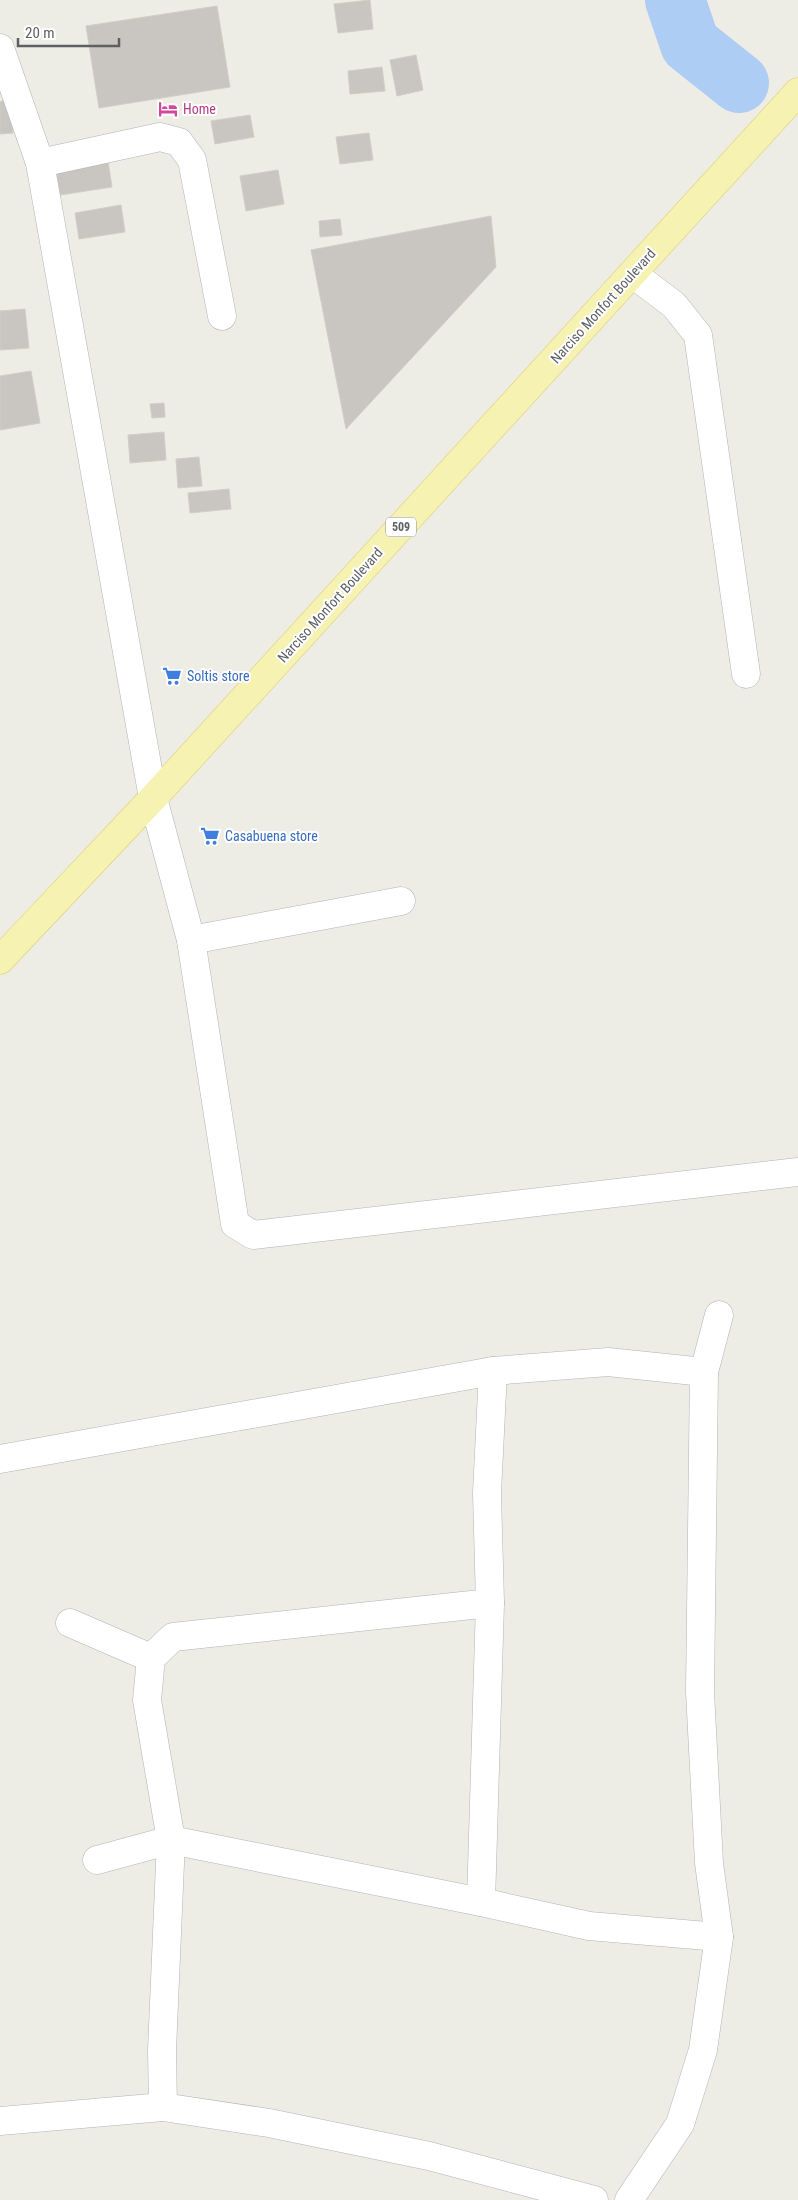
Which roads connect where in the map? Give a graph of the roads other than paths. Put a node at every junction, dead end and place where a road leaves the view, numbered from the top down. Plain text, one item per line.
1 (1, 53) edge
2 (798, 92) edge
3 (40, 163) junction
4 (632, 274) junction
5 (222, 316) dead end
6 (746, 674) dead end
7 (153, 798) junction
8 (402, 901) dead end
9 (191, 940) junction
10 (0, 960) edge
11 (798, 1172) edge
12 (719, 1315) dead end
13 (493, 1370) junction
14 (704, 1372) junction
15 (0, 1459) edge
16 (490, 1603) junction
17 (70, 1623) dead end
18 (151, 1658) junction
19 (172, 1840) junction
20 (97, 1860) dead end
21 (481, 1902) junction
22 (719, 1937) junction
23 (163, 2107) junction
24 (0, 2121) edge
25 (594, 2200) edge
26 (629, 2200) edge

1 - 3 street
2 - 4 main road, Narciso Monfort Boulevard / 509
3 - 5 street
3 - 7 street
4 - 6 street
4 - 7 main road, Narciso Monfort Boulevard / 509
7 - 9 street
7 - 10 main road, Narciso Monfort Boulevard / 509
8 - 9 street
9 - 11 street
12 - 14 street
13 - 14 street
13 - 15 street
13 - 16 street
14 - 22 street
16 - 18 street
16 - 21 street
17 - 18 street
18 - 19 street
19 - 20 street
19 - 21 street
19 - 23 street
21 - 22 street
22 - 26 street
23 - 24 street
23 - 25 street

